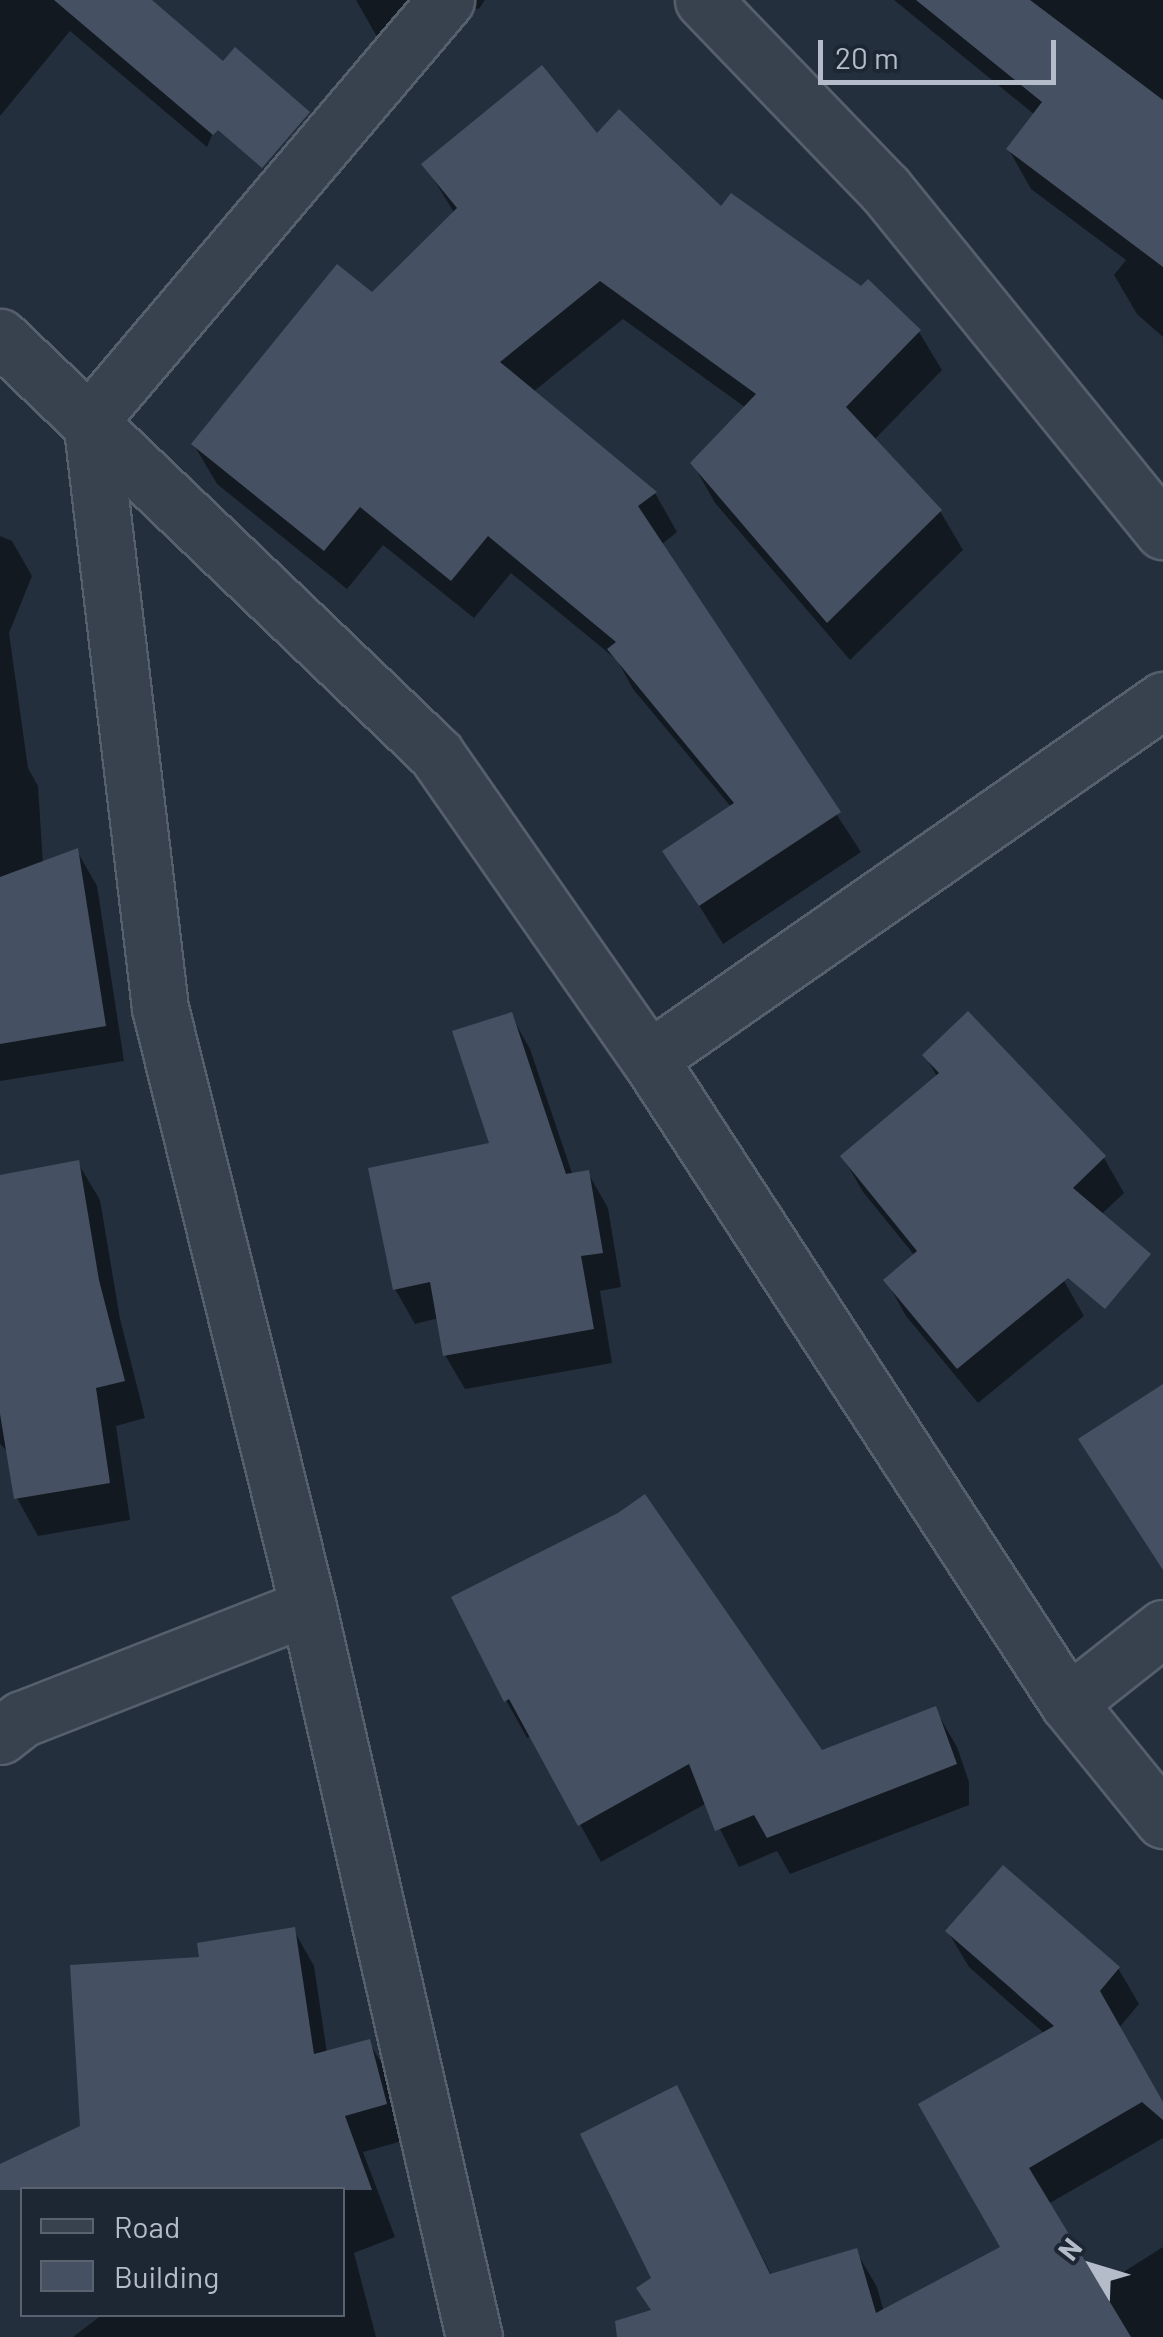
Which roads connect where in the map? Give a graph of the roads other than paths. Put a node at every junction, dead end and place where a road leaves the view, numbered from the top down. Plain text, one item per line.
1 (446, 0) edge
2 (704, 0) edge
3 (0, 337) edge
4 (91, 419) junction
5 (1163, 531) edge
6 (1163, 700) edge
7 (650, 1059) junction
8 (308, 1607) junction
9 (1163, 1628) edge
10 (1068, 1703) junction
11 (0, 1736) edge
12 (1163, 1820) edge
13 (474, 2337) edge

1 - 4 street
2 - 5 street
3 - 4 street
4 - 7 street
4 - 8 street
6 - 7 street
7 - 10 street
8 - 11 street
8 - 13 street
9 - 10 street
10 - 12 street

